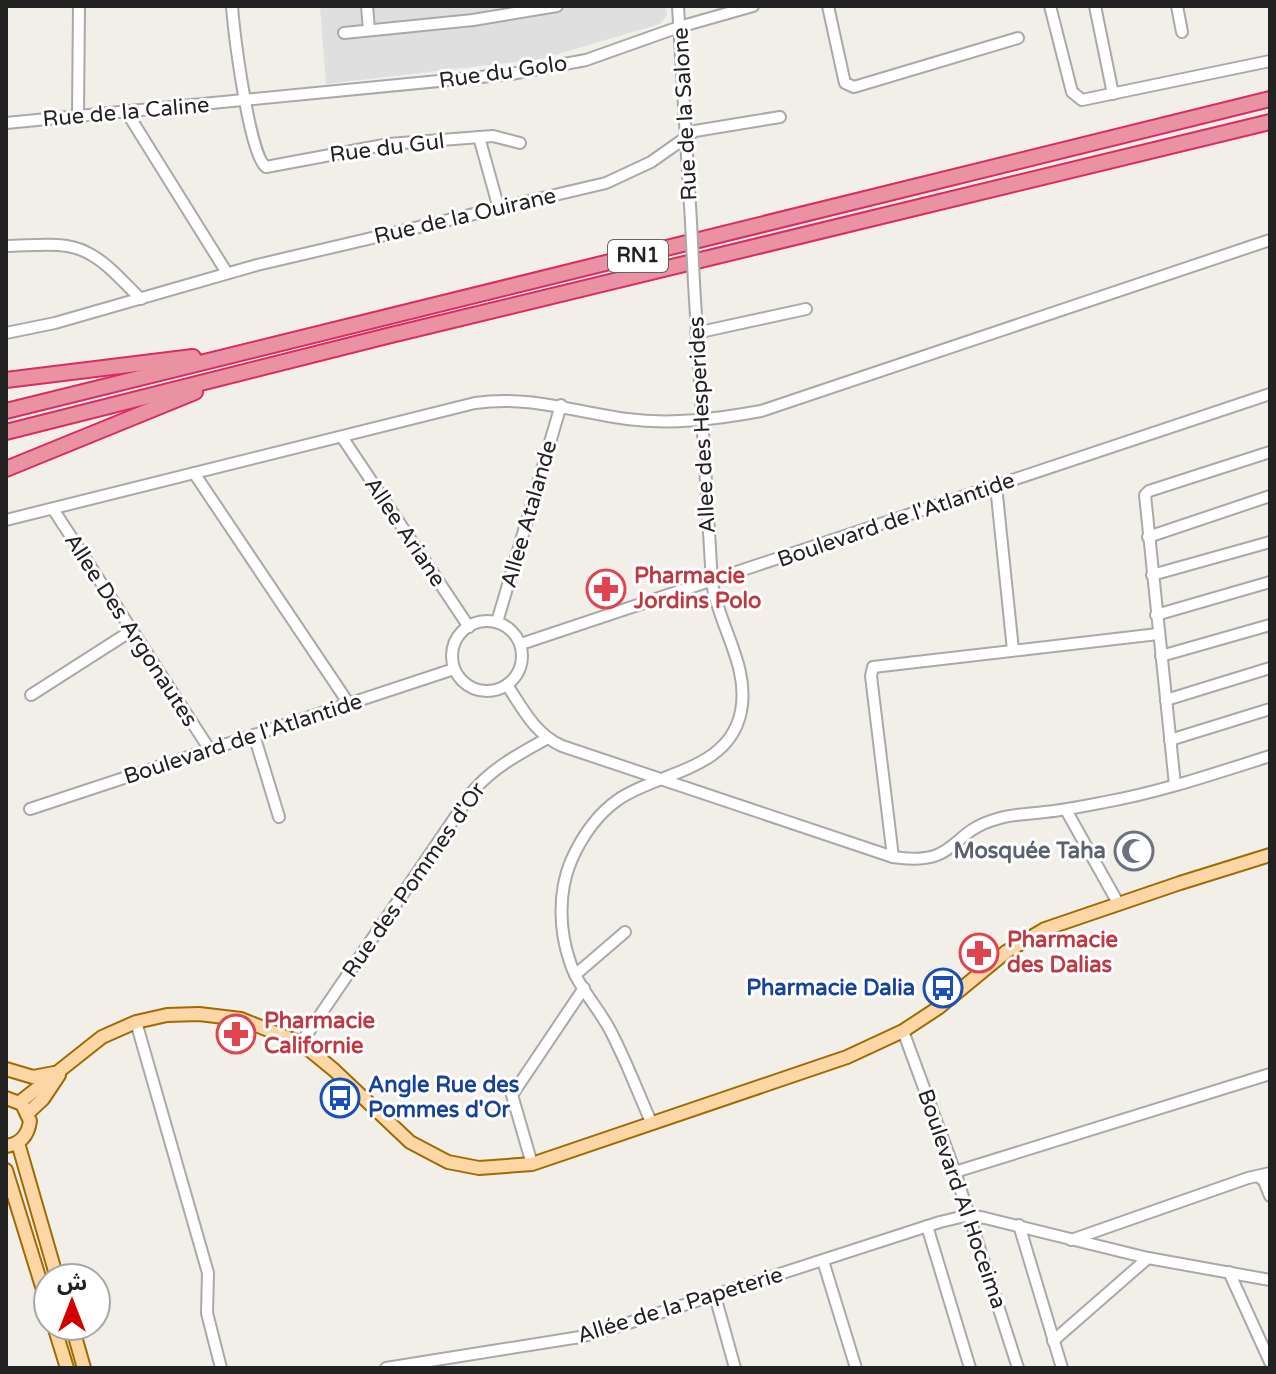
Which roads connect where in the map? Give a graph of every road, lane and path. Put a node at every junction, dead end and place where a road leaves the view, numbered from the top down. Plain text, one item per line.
1 (79, 6) edge
2 (232, 6) edge
3 (367, 6) edge
4 (557, 6) edge
5 (678, 6) edge
6 (753, 6) edge
7 (828, 6) edge
8 (1050, 6) edge
9 (1095, 6) edge
10 (1177, 6) edge
11 (679, 27) junction
12 (369, 30) junction
13 (1182, 32) dead end
14 (344, 33) dead end
15 (1018, 38) dead end
16 (1270, 61) edge
17 (1113, 94) junction
18 (1270, 99) edge
19 (246, 101) junction
20 (126, 111) junction
21 (78, 116) junction
22 (780, 117) dead end
23 (1270, 122) edge
24 (6, 123) edge
25 (685, 135) junction
26 (479, 137) junction
27 (520, 143) dead end
28 (499, 209) junction
29 (1270, 240) edge
30 (6, 246) edge
31 (227, 273) junction
32 (694, 283) joint
33 (141, 299) junction
34 (806, 309) dead end
35 (6, 333) edge
36 (696, 333) junction
37 (264, 348) junction
38 (236, 375) junction
39 (6, 380) edge
40 (1270, 394) edge
41 (561, 405) junction
42 (6, 411) edge
43 (701, 420) junction
44 (6, 432) edge
45 (342, 437) junction
46 (1270, 452) edge
47 (6, 469) edge
48 (194, 473) junction
49 (996, 486) junction
50 (1270, 496) edge
51 (53, 509) junction
52 (6, 520) edge
53 (1148, 537) junction
54 (1270, 542) edge
55 (1152, 575) junction
56 (712, 582) junction
57 (1270, 582) edge
58 (1156, 615) junction
59 (497, 622) junction
60 (1270, 625) edge
61 (469, 627) junction
62 (131, 631) junction
63 (1158, 634) junction
64 (521, 644) junction
65 (1013, 650) junction
66 (1161, 656) junction
67 (1270, 668) edge
68 (454, 669) junction
69 (507, 685) junction
70 (31, 695) dead end
71 (1166, 700) junction
72 (349, 704) junction
73 (1270, 709) edge
74 (254, 735) junction
75 (546, 739) junction
76 (1170, 740) junction
77 (210, 750) junction
78 (1270, 756) edge
79 (662, 779) junction
80 (1175, 785) junction
81 (30, 809) dead end
82 (1066, 810) junction
83 (279, 817) dead end
84 (1270, 855) edge
85 (893, 857) junction
86 (1118, 903) junction
87 (625, 932) dead end
88 (575, 975) junction
89 (584, 988) junction
90 (136, 1022) junction
91 (903, 1031) junction
92 (301, 1043) junction
93 (6, 1069) edge
94 (61, 1071) junction
95 (1270, 1074) edge
96 (6, 1098) edge
97 (24, 1108) junction
98 (652, 1124) junction
99 (12, 1144) edge
100 (532, 1164) junction
101 (6, 1170) edge
102 (955, 1172) junction
103 (1270, 1173) edge
104 (1258, 1176) junction
105 (1270, 1196) edge
106 (969, 1215) junction
107 (1019, 1225) junction
108 (927, 1226) junction
109 (1069, 1240) junction
110 (1148, 1258) junction
111 (823, 1261) junction
112 (34, 1262) edge
113 (52, 1262) edge
114 (1229, 1272) junction
115 (1270, 1280) edge
116 (715, 1296) junction
117 (1053, 1341) junction
118 (59, 1342) edge
119 (77, 1342) edge
120 (1270, 1362) edge
121 (67, 1368) edge
122 (84, 1368) edge
123 (221, 1368) edge
124 (386, 1368) edge
125 (735, 1368) edge
126 (856, 1368) edge
127 (970, 1368) edge
128 (1018, 1368) edge
129 (1062, 1368) edge

1 - 21 street
2 - 19 street
3 - 12 street
4 - 12 street
5 - 11 street, Rue de la Salone
6 - 11 street, Rue du Golo
7 - 15 street
8 - 17 street
9 - 17 street
10 - 13 street
11 - 19 street, Rue du Golo
11 - 25 street, Rue de la Salone
12 - 14 street
16 - 17 street
18 - 37 highway, RN1
19 - 20 street, Rue de la Caline
19 - 26 street, Rue du Gul
20 - 21 street, Rue de la Caline
20 - 31 street
21 - 24 street, Rue de la Caline
22 - 25 street, Rue de la Ouirane
23 - 38 highway, RN1
25 - 28 street, Rue de la Ouirane
25 - 32 street, Rue de la Salone, bridge
26 - 27 street, Rue du Gul
26 - 28 street
28 - 31 street, Rue de la Ouirane
29 - 43 street
30 - 33 street
31 - 33 street, Rue de la Ouirane
32 - 36 street, Allee des Hesperides
33 - 35 street, Rue de la Ouirane
34 - 36 street
36 - 43 street, Allee des Hesperides
37 - 39 highway
37 - 42 highway, RN1
38 - 44 highway, RN1
38 - 47 highway
40 - 49 street, Boulevard de l'Atlantide
41 - 43 street
41 - 45 street
41 - 59 street, Allee Atalande
43 - 56 street, Allee des Hesperides
45 - 48 street
45 - 61 street, Allee Ariane
46 - 53 street
48 - 51 street
48 - 72 street
49 - 56 street, Boulevard de l'Atlantide
49 - 65 street
50 - 53 street
51 - 52 street
51 - 62 street, Allee Des Argonautes
53 - 55 street
54 - 55 street
55 - 58 street
56 - 64 street, Boulevard de l'Atlantide
56 - 79 street, Allee des Hesperides
57 - 58 street
58 - 63 street
59 - 61 street
59 - 64 street
60 - 66 street
61 - 68 street
62 - 70 street
62 - 77 street, Allee Des Argonautes
63 - 65 street
63 - 66 street
64 - 69 street
65 - 85 street
66 - 71 street
67 - 71 street
68 - 69 street
68 - 72 street, Boulevard de l'Atlantide
69 - 75 street
71 - 76 street
72 - 74 street, Boulevard de l'Atlantide
73 - 76 street
74 - 77 street, Boulevard de l'Atlantide
74 - 83 street
75 - 79 street
75 - 92 street, Rue des Pommes d'Or
76 - 80 street
77 - 81 street, Boulevard de l'Atlantide
78 - 80 street
79 - 85 street
79 - 88 street, Allee des Hesperides
80 - 82 street
82 - 85 street
82 - 86 street
84 - 86 main road
86 - 91 main road
87 - 88 street
88 - 89 street, Allee des Hesperides
89 - 98 street, Allee des Hesperides
89 - 100 street
90 - 92 main road
90 - 94 main road
90 - 123 street
91 - 98 main road
91 - 102 street, Boulevard Al Hoceima
92 - 100 main road
93 - 94 main road
94 - 97 main road
95 - 102 street
96 - 97 main road
97 - 99 main road
98 - 100 main road
99 - 113 main road
101 - 112 main road
102 - 106 street, Boulevard Al Hoceima
103 - 104 street
104 - 105 street
104 - 109 street
106 - 107 street
106 - 108 street, Allée de la Papeterie
106 - 128 street, Boulevard Al Hoceima
107 - 109 street
107 - 117 street
108 - 111 street, Allée de la Papeterie
108 - 127 street
109 - 110 street
110 - 114 street
110 - 117 street
111 - 116 street, Allée de la Papeterie
111 - 126 street
114 - 115 street
114 - 120 street
116 - 124 street, Allée de la Papeterie
116 - 125 street
117 - 129 street
118 - 121 main road
119 - 122 main road

